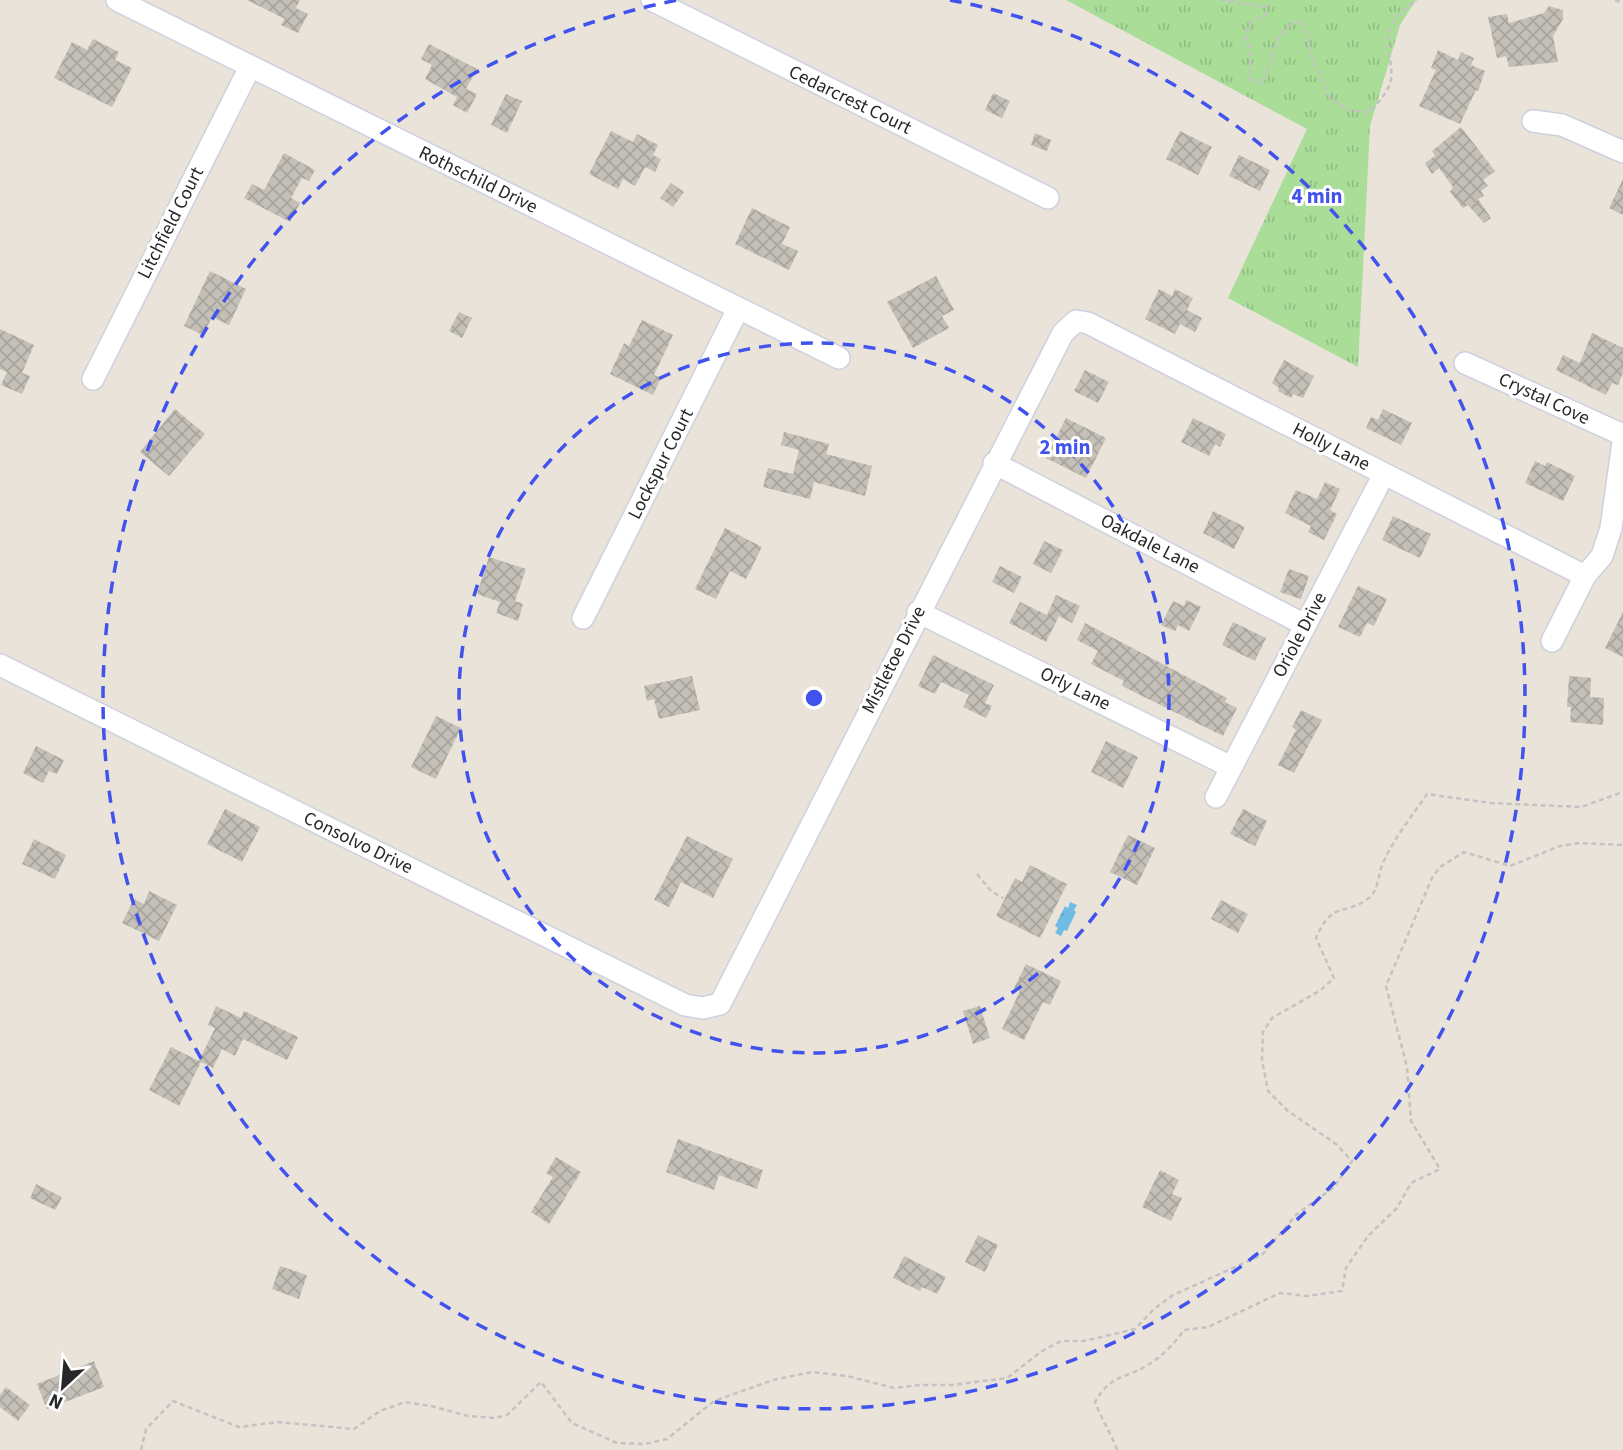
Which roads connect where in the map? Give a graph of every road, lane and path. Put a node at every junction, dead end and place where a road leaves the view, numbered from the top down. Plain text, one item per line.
1 (117, 0) edge
2 (652, 0) edge
3 (1220, 0) edge
4 (1418, 0) edge
5 (1615, 0) edge
6 (1623, 3) edge
7 (250, 67) junction
8 (1533, 121) dead end
9 (1623, 152) edge
10 (1048, 198) dead end
11 (738, 309) junction
12 (1076, 321) joint
13 (839, 358) dead end
14 (1465, 363) dead end
15 (93, 379) dead end
16 (1623, 435) edge
17 (1623, 442) edge
18 (994, 463) junction
19 (1384, 474) junction
20 (1585, 576) junction
21 (918, 612) junction
22 (583, 618) dead end
23 (1305, 625) junction
24 (1552, 641) dead end
25 (0, 665) edge
26 (1231, 767) junction
27 (1623, 792) edge
28 (1216, 797) dead end
29 (1623, 845) edge
30 (977, 874) dead end
31 (1003, 898) dead end
32 (720, 1004) joint
33 (141, 1450) edge
34 (1117, 1450) edge

1 - 7 street, Rothschild Drive
2 - 10 street, Cedarcrest Court
3 - 4 path
5 - 6 path
7 - 11 street, Rothschild Drive
7 - 15 street, Litchfield Court
8 - 9 street
11 - 13 street, Rothschild Drive
11 - 22 street, Lockspur Court
12 - 18 street, Mistletoe Drive
12 - 19 street, Holly Lane
14 - 16 street, Crystal Cove
17 - 20 street
18 - 21 street, Mistletoe Drive
18 - 23 street, Oakdale Lane
19 - 20 street, Holly Lane
19 - 23 street, Oriole Drive
20 - 24 street
21 - 26 street, Orly Lane
21 - 32 street, Mistletoe Drive
23 - 26 street, Oriole Drive
25 - 32 street, Consolvo Drive
26 - 28 street, Oriole Drive
27 - 33 path
29 - 34 path
30 - 31 path

